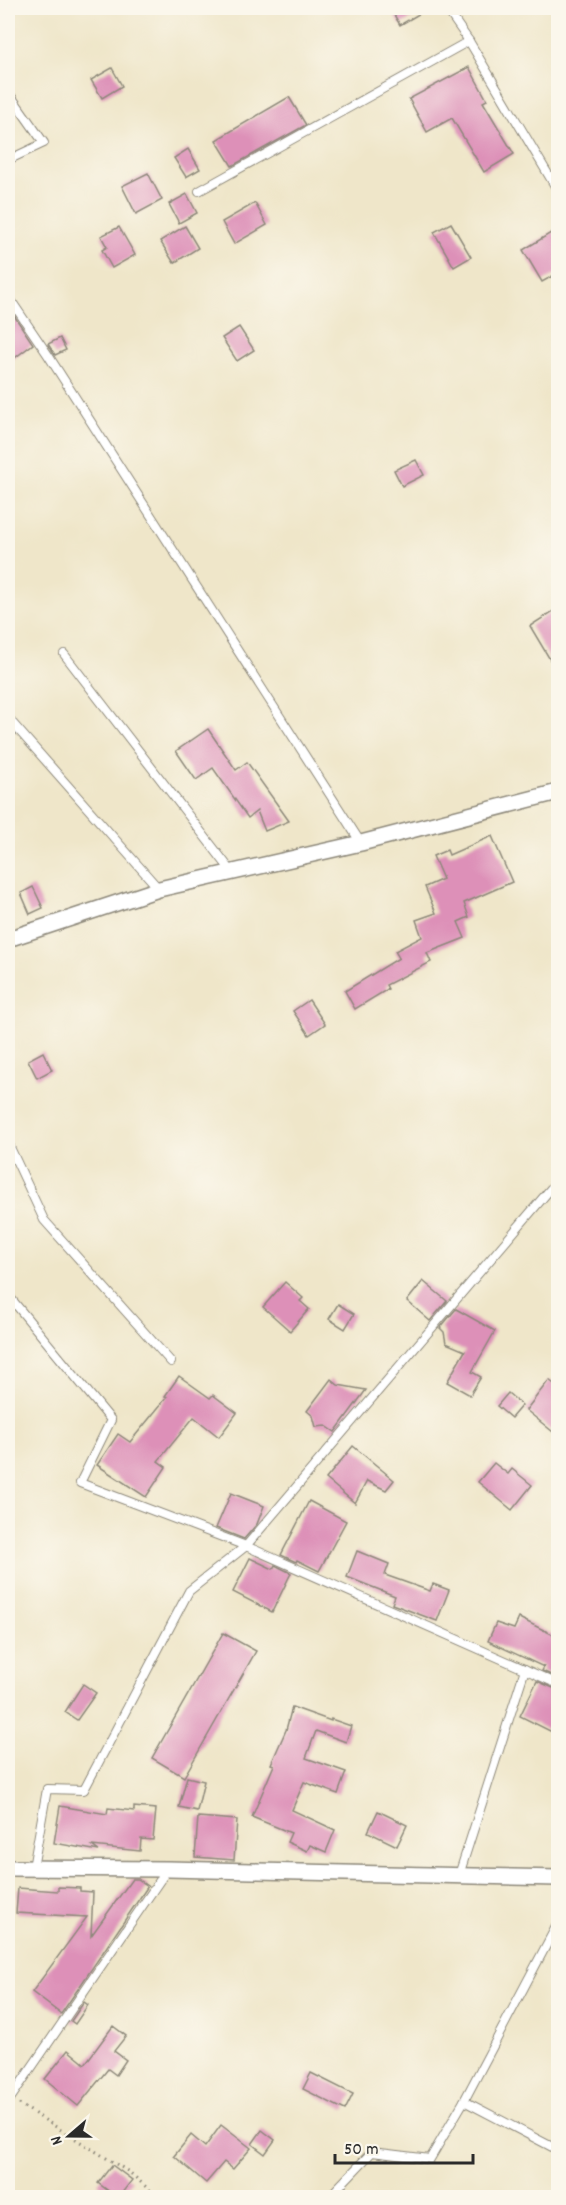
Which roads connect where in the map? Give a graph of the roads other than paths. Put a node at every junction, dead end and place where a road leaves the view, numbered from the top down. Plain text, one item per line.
1 (446, 8) edge
2 (469, 41) junction
3 (8, 92) edge
4 (8, 160) edge
5 (199, 191) dead end
6 (558, 191) edge
7 (8, 296) edge
8 (64, 654) dead end
9 (8, 718) edge
10 (558, 792) edge
11 (361, 843) junction
12 (232, 872) junction
13 (159, 889) junction
14 (8, 939) edge
15 (8, 1143) edge
16 (553, 1186) dead end
17 (8, 1295) edge
18 (171, 1362) dead end
19 (246, 1546) junction
20 (525, 1669) junction
21 (558, 1684) edge
22 (8, 1868) edge
23 (33, 1868) junction
24 (168, 1869) junction
25 (459, 1875) junction
26 (558, 1878) edge
27 (558, 1923) edge
28 (10, 2099) road end
29 (464, 2101) junction
30 (558, 2150) edge
31 (328, 2198) edge

1 - 2 lane
2 - 5 lane
2 - 6 lane
3 - 4 lane
7 - 11 lane
8 - 12 lane
9 - 13 lane
10 - 11 street
11 - 12 street
12 - 13 street
13 - 14 street
15 - 18 lane
16 - 19 lane
17 - 19 lane
19 - 20 lane
19 - 23 lane
20 - 21 lane
20 - 25 lane
22 - 23 street
23 - 24 street
24 - 25 street
24 - 28 lane
25 - 26 street
27 - 29 lane
29 - 30 lane
29 - 31 lane

